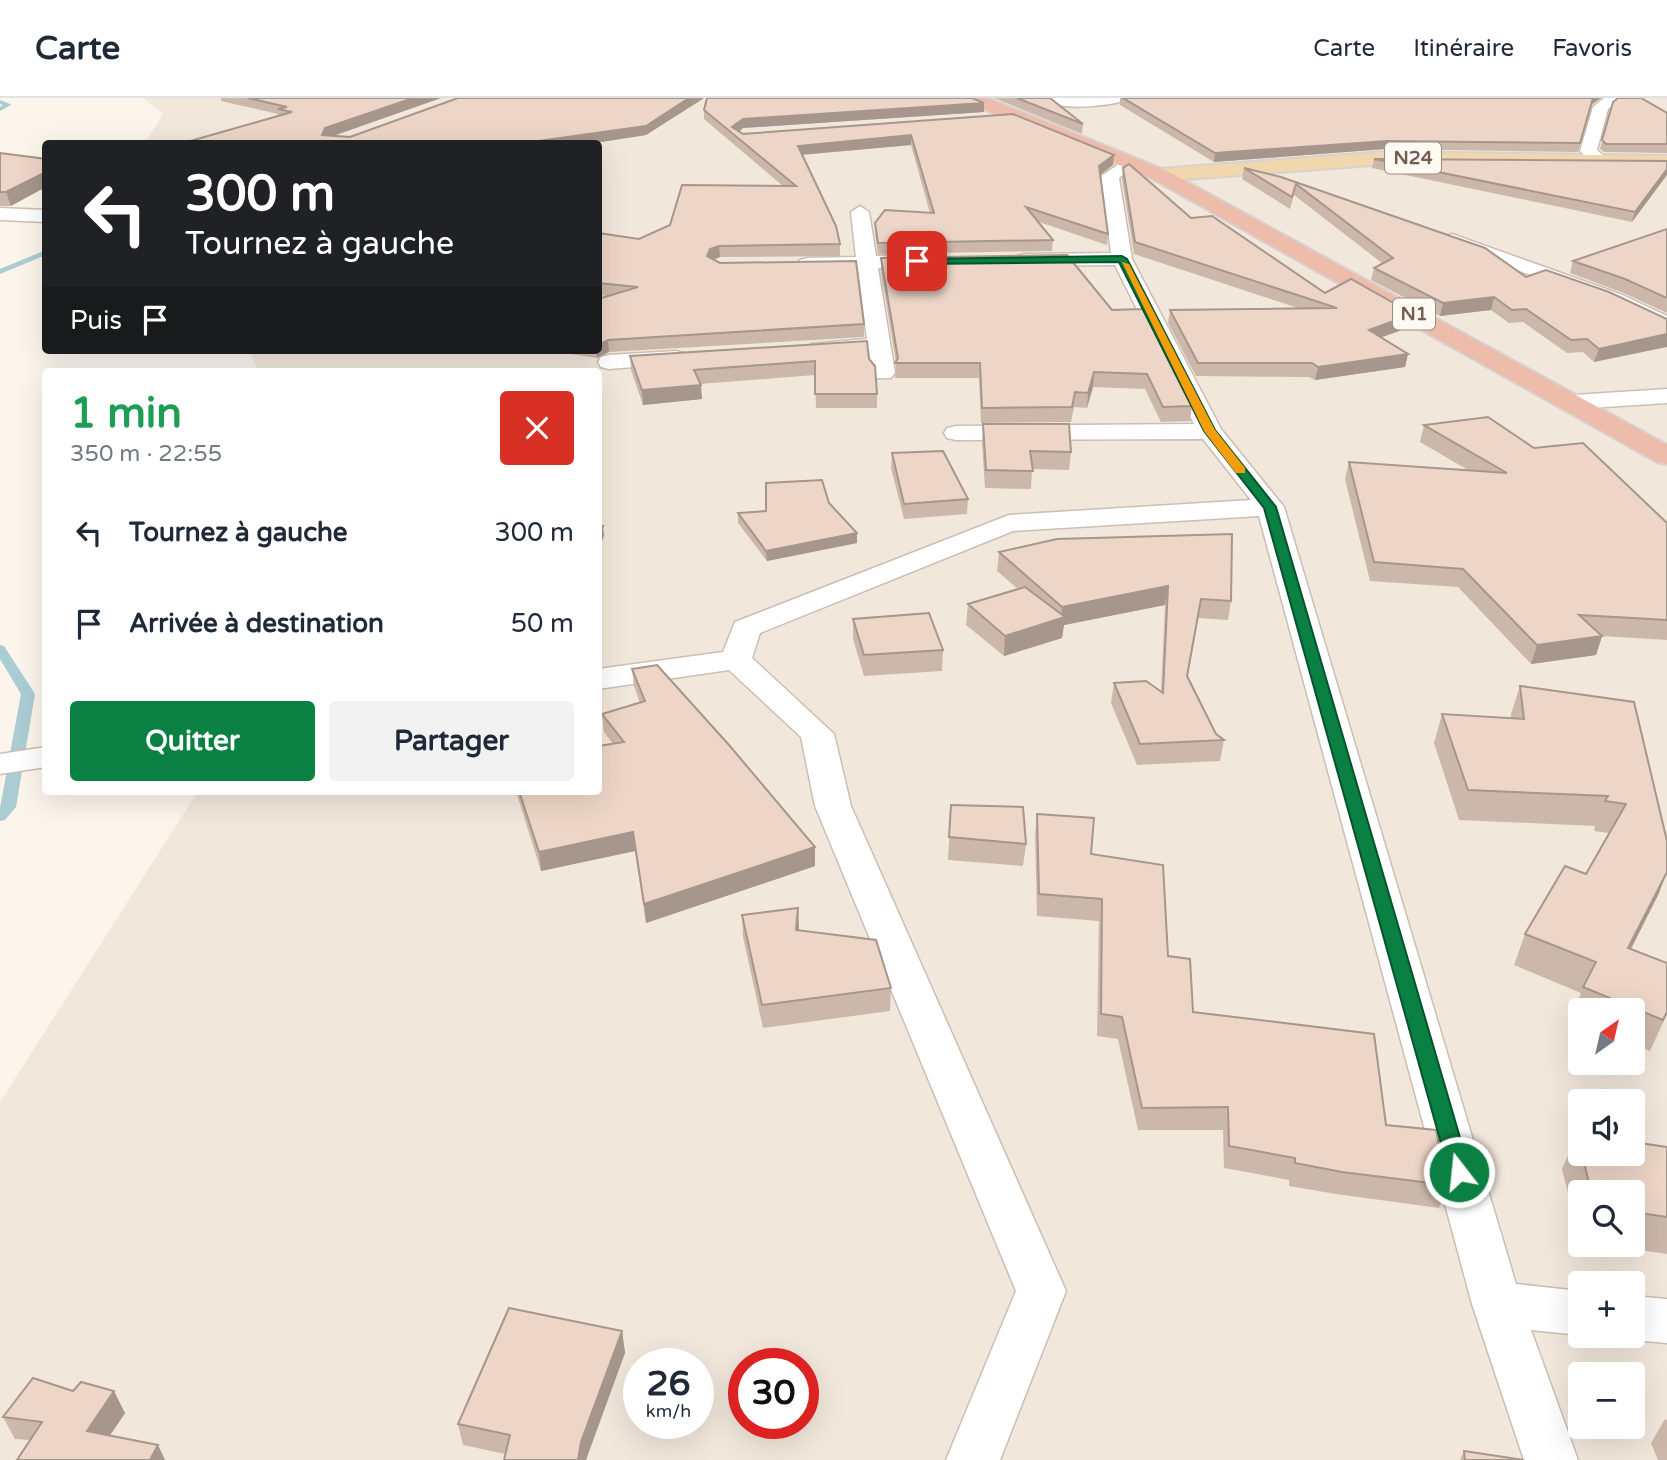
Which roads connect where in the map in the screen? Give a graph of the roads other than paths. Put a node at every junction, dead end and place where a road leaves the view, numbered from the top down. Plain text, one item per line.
1 (972, 98) edge
2 (1050, 98) edge
3 (1119, 98) edge
4 (1614, 98) edge
5 (1023, 117) junction
6 (985, 120) edge
7 (1600, 161) junction
8 (1667, 162) edge
9 (1145, 169) junction
10 (1234, 169) junction
11 (1300, 187) edge
12 (860, 212) dead end
13 (0, 214) edge
14 (42, 216) edge
15 (1431, 233) edge
16 (1122, 259) junction
17 (1574, 260) edge
18 (947, 261) edge
19 (1001, 261) edge
20 (866, 262) junction
21 (786, 264) edge
22 (1536, 270) junction
23 (1667, 324) edge
24 (878, 345) junction
25 (797, 350) edge
26 (703, 356) edge
27 (609, 362) dead end
28 (883, 373) dead end
29 (1667, 396) edge
30 (1574, 402) junction
31 (1210, 431) junction
32 (956, 433) dead end
33 (1667, 456) edge
34 (1270, 507) junction
35 (736, 660) junction
36 (602, 678) edge
37 (42, 757) edge
38 (0, 764) edge
39 (1497, 1304) junction
40 (1568, 1311) edge
41 (1645, 1319) edge
42 (1667, 1321) edge
43 (973, 1460) edge
44 (1551, 1460) edge

1 - 5 highway, N1
2 - 3 street
4 - 7 street
5 - 6 street
5 - 9 highway, N1
7 - 8 main road, N24
7 - 10 main road, N24
9 - 10 main road, N24
9 - 16 street
9 - 30 highway, N1
10 - 11 street
12 - 20 street
13 - 14 street
15 - 22 street
16 - 19 street
16 - 31 street
17 - 22 street
18 - 20 street
20 - 21 street
20 - 24 street
22 - 23 street
24 - 25 street
24 - 28 street
26 - 27 street
29 - 30 street
30 - 33 highway, N1
31 - 32 street
31 - 34 street
34 - 35 street
34 - 39 street
35 - 36 street
35 - 43 street
37 - 38 street
39 - 40 street
39 - 44 street
41 - 42 street

